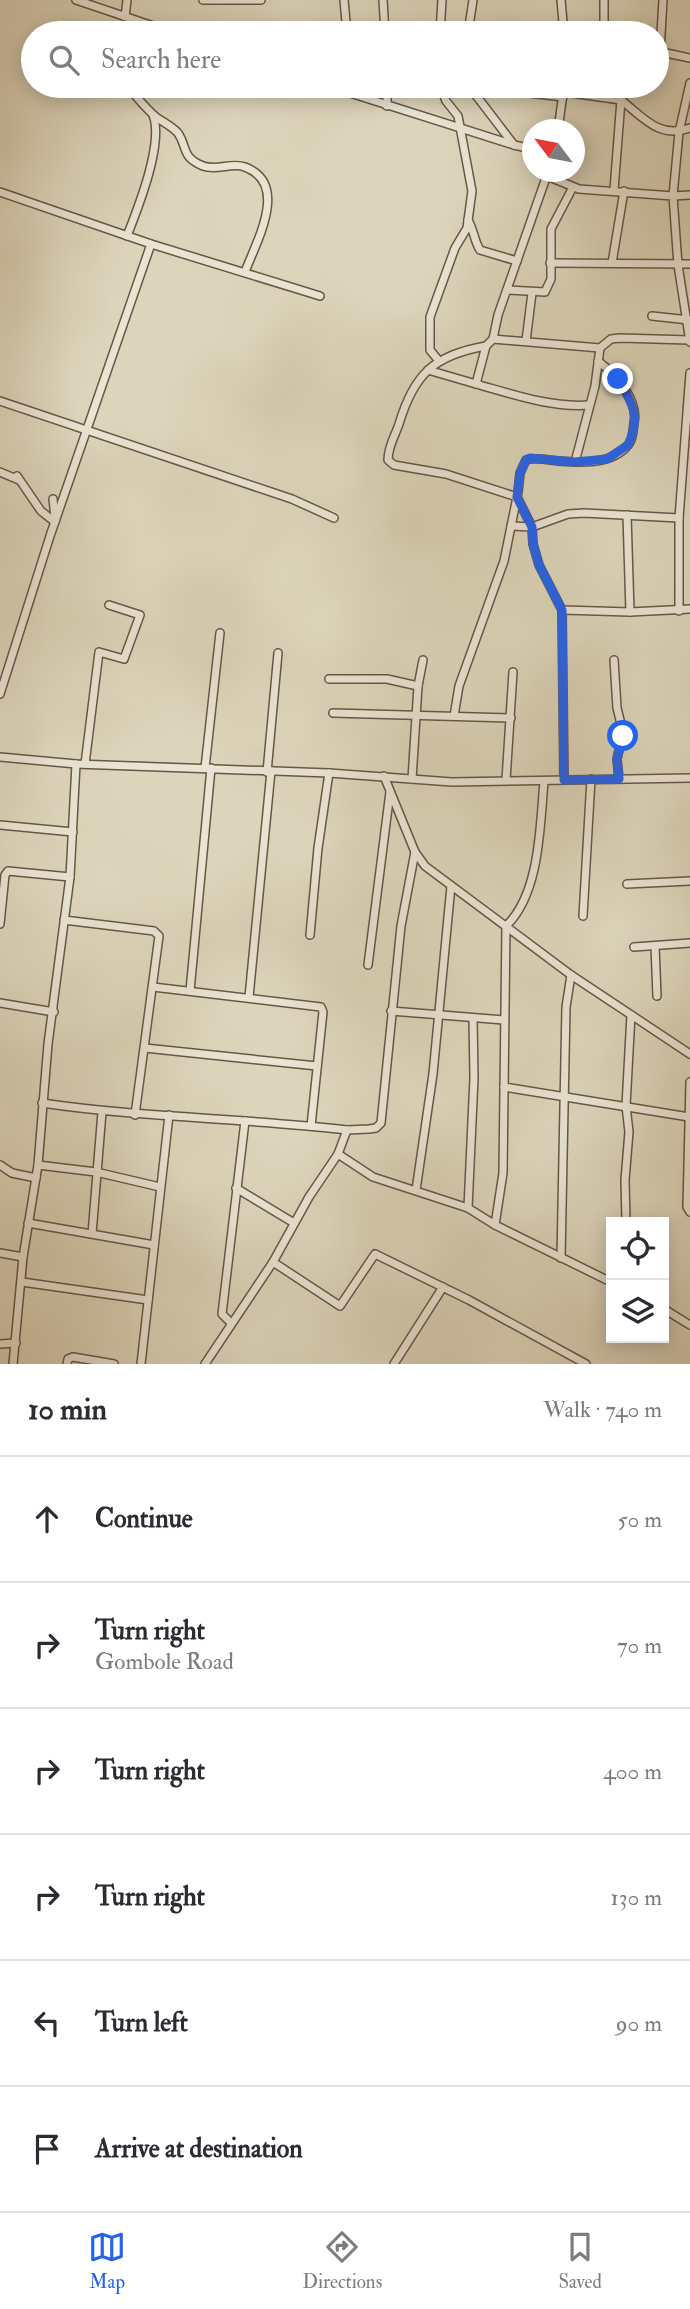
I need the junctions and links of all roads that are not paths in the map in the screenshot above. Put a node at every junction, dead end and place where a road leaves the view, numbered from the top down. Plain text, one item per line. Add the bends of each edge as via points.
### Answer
1 (76, 0) edge
2 (127, 0) edge
3 (203, 0) edge
4 (261, 0) edge
5 (345, 0) edge
6 (383, 0) edge
7 (442, 0) edge
8 (473, 0) edge
9 (561, 0) edge
10 (604, 0) edge
11 (663, 0) edge
12 (125, 17) junction
13 (137, 21) edge
14 (346, 21) edge
15 (384, 21) edge
16 (441, 21) edge
17 (470, 21) edge
18 (563, 21) edge
19 (604, 21) edge
20 (661, 21) edge
21 (669, 53) edge
22 (690, 58) edge
23 (690, 83) edge
24 (137, 98) edge
25 (369, 98) edge
26 (387, 98) edge
27 (445, 98) edge
28 (478, 98) edge
29 (563, 98) edge
30 (607, 98) edge
31 (621, 100) junction
32 (387, 106) junction
33 (152, 115) junction
34 (560, 119) edge
35 (461, 127) junction
36 (690, 128) edge
37 (679, 132) junction
38 (514, 145) junction
39 (522, 147) edge
40 (544, 182) edge
41 (563, 182) edge
42 (573, 187) junction
43 (614, 191) junction
44 (624, 191) junction
45 (0, 192) edge
46 (690, 195) edge
47 (673, 196) junction
48 (468, 220) junction
49 (127, 236) junction
50 (151, 244) junction
51 (517, 261) junction
52 (550, 263) junction
53 (612, 264) junction
54 (690, 264) edge
55 (678, 265) junction
56 (245, 272) junction
57 (507, 290) junction
58 (532, 293) junction
59 (320, 296) dead end
60 (652, 316) dead end
61 (689, 320) edge
62 (494, 339) junction
63 (526, 341) junction
64 (690, 341) edge
65 (486, 346) junction
66 (600, 348) junction
67 (439, 361) junction
68 (598, 361) junction
69 (428, 370) junction
70 (690, 373) edge
71 (476, 384) junction
72 (0, 398) edge
73 (589, 405) junction
74 (89, 429) junction
75 (575, 462) junction
76 (1, 473) edge
77 (517, 497) junction
78 (53, 499) dead end
79 (627, 515) junction
80 (334, 518) dead end
81 (679, 518) junction
82 (55, 522) junction
83 (510, 526) junction
84 (532, 527) junction
85 (109, 605) dead end
86 (690, 609) edge
87 (562, 610) junction
88 (679, 611) junction
89 (630, 612) junction
90 (220, 633) dead end
91 (278, 653) dead end
92 (423, 660) dead end
93 (614, 660) dead end
94 (513, 672) dead end
95 (329, 679) dead end
96 (418, 687) junction
97 (0, 694) edge
98 (333, 713) dead end
99 (417, 715) junction
100 (454, 716) junction
101 (511, 718) junction
102 (0, 757) edge
103 (80, 764) junction
104 (208, 768) junction
105 (269, 771) junction
106 (329, 774) junction
107 (384, 776) junction
108 (690, 778) edge
109 (412, 779) junction
110 (591, 779) junction
111 (619, 779) junction
112 (506, 780) junction
113 (564, 780) junction
114 (544, 781) junction
115 (391, 788) junction
116 (0, 825) edge
117 (73, 832) junction
118 (415, 852) junction
119 (70, 877) junction
120 (690, 881) edge
121 (627, 884) dead end
122 (451, 886) junction
123 (583, 916) dead end
124 (64, 920) junction
125 (0, 924) edge
126 (506, 926) junction
127 (310, 935) dead end
128 (690, 943) edge
129 (654, 946) junction
130 (635, 947) dead end
131 (368, 965) dead end
132 (571, 975) junction
133 (153, 987) junction
134 (190, 991) junction
135 (657, 996) dead end
136 (249, 997) junction
137 (0, 1003) edge
138 (391, 1011) junction
139 (54, 1012) junction
140 (631, 1015) junction
141 (439, 1016) junction
142 (473, 1018) junction
143 (504, 1020) junction
144 (145, 1048) junction
145 (690, 1054) edge
146 (317, 1066) junction
147 (690, 1082) edge
148 (504, 1087) junction
149 (564, 1096) junction
150 (42, 1104) junction
151 (626, 1106) junction
152 (102, 1112) junction
153 (135, 1115) junction
154 (169, 1115) junction
155 (689, 1117) edge
156 (245, 1121) junction
157 (311, 1126) junction
158 (347, 1130) junction
159 (338, 1154) junction
160 (0, 1165) edge
161 (37, 1165) junction
162 (96, 1172) junction
163 (36, 1178) junction
164 (160, 1187) junction
165 (236, 1188) junction
166 (416, 1190) junction
167 (468, 1208) junction
168 (690, 1212) edge
169 (626, 1217) edge
170 (28, 1223) junction
171 (294, 1223) junction
172 (495, 1225) junction
173 (92, 1234) junction
174 (154, 1245) junction
175 (0, 1253) edge
176 (23, 1257) junction
177 (561, 1258) junction
178 (272, 1262) junction
179 (607, 1280) edge
180 (22, 1282) junction
181 (443, 1287) junction
182 (148, 1300) junction
183 (669, 1312) edge
184 (231, 1323) junction
185 (690, 1325) edge
186 (16, 1343) junction
187 (0, 1344) edge
188 (13, 1364) edge
189 (67, 1364) edge
190 (114, 1364) edge
191 (141, 1364) edge
192 (205, 1364) edge
193 (394, 1364) edge
194 (586, 1364) edge

1 - 12 street
2 - 12 street
3 - 4 street
5 - 14 street
6 - 15 street
7 - 16 street
8 - 17 street
9 - 18 street
10 - 19 street
11 - 20 street
12 - 13 street
21 - 22 street
23 - 37 street
24 - 33 street
25 - 32 street
26 - 32 street
27 - 35 street
28 - 38 street
29 - 34 street
30 - 31 street
31 - 37 street via 663,131
31 - 43 street
32 - 35 street
33 - 49 street via 156,130 152,157
33 - 56 street via 176,131 191,159 214,169 243,166 253,171 268,191 269,204
35 - 38 street
35 - 48 street via 472,191
36 - 37 street
37 - 47 street
38 - 39 street
40 - 51 street
41 - 42 street
42 - 43 street
42 - 52 street via 551,229
43 - 44 street
44 - 47 street
44 - 53 street
45 - 49 street
46 - 47 street
47 - 55 street
48 - 51 street via 480,250
48 - 67 street via 430,317 430,350
49 - 50 street
50 - 56 street
50 - 74 street
51 - 57 street
52 - 53 street
52 - 58 street via 551,279 545,292
53 - 55 street
54 - 55 street
55 - 61 street
56 - 59 street
57 - 58 street
57 - 62 street
58 - 63 street
60 - 61 street
61 - 64 street
62 - 63 street
62 - 65 street
63 - 66 street
64 - 66 street via 620,338
65 - 67 street
65 - 71 street
66 - 68 street
67 - 69 street
68 - 73 street
68 - 75 street via 618,379 631,401 636,415 632,436 628,445 607,459
69 - 71 street
69 - 77 street via 410,391 389,449 390,463 446,474
70 - 81 street
71 - 73 street via 573,406
72 - 74 street
73 - 75 street
74 - 80 street via 292,499
74 - 82 street
75 - 77 street via 526,460
76 - 82 street via 18,478 41,511
77 - 83 street
77 - 84 street
78 - 82 street
79 - 81 street
79 - 84 street via 568,514
79 - 89 street
81 - 88 street
82 - 97 street
83 - 84 street
83 - 100 street via 504,561 459,686
84 - 87 street via 537,561
85 - 103 street via 140,615 124,659 99,652
86 - 88 street
87 - 89 street
87 - 113 street
88 - 89 street
90 - 104 street
91 - 105 street
92 - 96 street
93 - 111 street via 623,736 617,759
94 - 101 street
95 - 96 street via 387,679
96 - 99 street
98 - 99 street
99 - 100 street
99 - 109 street
100 - 101 street
101 - 112 street
102 - 103 street
103 - 104 street
103 - 117 street
104 - 105 street
104 - 134 street
105 - 106 street
105 - 136 street
106 - 107 street
106 - 127 street
107 - 109 street
107 - 115 street
108 - 111 street
109 - 112 street
110 - 111 street
110 - 113 street
110 - 123 street
112 - 114 street
113 - 114 street
114 - 126 street via 530,889
115 - 118 street
115 - 131 street
116 - 117 street
117 - 119 street
118 - 122 street
118 - 138 street
119 - 124 street
119 - 125 street via 8,870
120 - 121 street
122 - 126 street
122 - 141 street
124 - 133 street via 154,931 159,936
124 - 139 street
126 - 132 street
126 - 143 street
128 - 129 street
129 - 130 street
129 - 135 street
132 - 140 street
132 - 149 street
133 - 134 street
133 - 144 street
134 - 136 street
136 - 146 street via 321,1007
137 - 139 street
138 - 141 street
138 - 158 street via 381,1123 376,1128
139 - 150 street
140 - 145 street
140 - 151 street
141 - 142 street
141 - 166 street
142 - 143 street
142 - 167 street
143 - 148 street
144 - 146 street
144 - 153 street
146 - 157 street
147 - 155 street
148 - 149 street
148 - 172 street via 503,1173
149 - 151 street
149 - 177 street
150 - 152 street
150 - 161 street
151 - 155 street
151 - 169 street
152 - 153 street
152 - 162 street
153 - 154 street
154 - 156 street
154 - 164 street
155 - 168 street
156 - 157 street
156 - 165 street
157 - 158 street
158 - 159 street
159 - 166 street via 373,1177
159 - 171 street
160 - 163 street
161 - 162 street
161 - 163 street
162 - 164 street
162 - 173 street
163 - 170 street
164 - 174 street
165 - 171 street
165 - 184 street via 222,1314
166 - 167 street
167 - 172 street
170 - 173 street
170 - 176 street
171 - 178 street
172 - 177 street
173 - 174 street
174 - 182 street
175 - 176 street
176 - 180 street
177 - 179 street
178 - 181 street via 340,1306 375,1254
178 - 184 street
180 - 182 street
180 - 186 street
181 - 193 street
181 - 194 street
182 - 191 street
183 - 185 street
184 - 192 street
186 - 187 street
186 - 188 street
189 - 190 street via 72,1357

